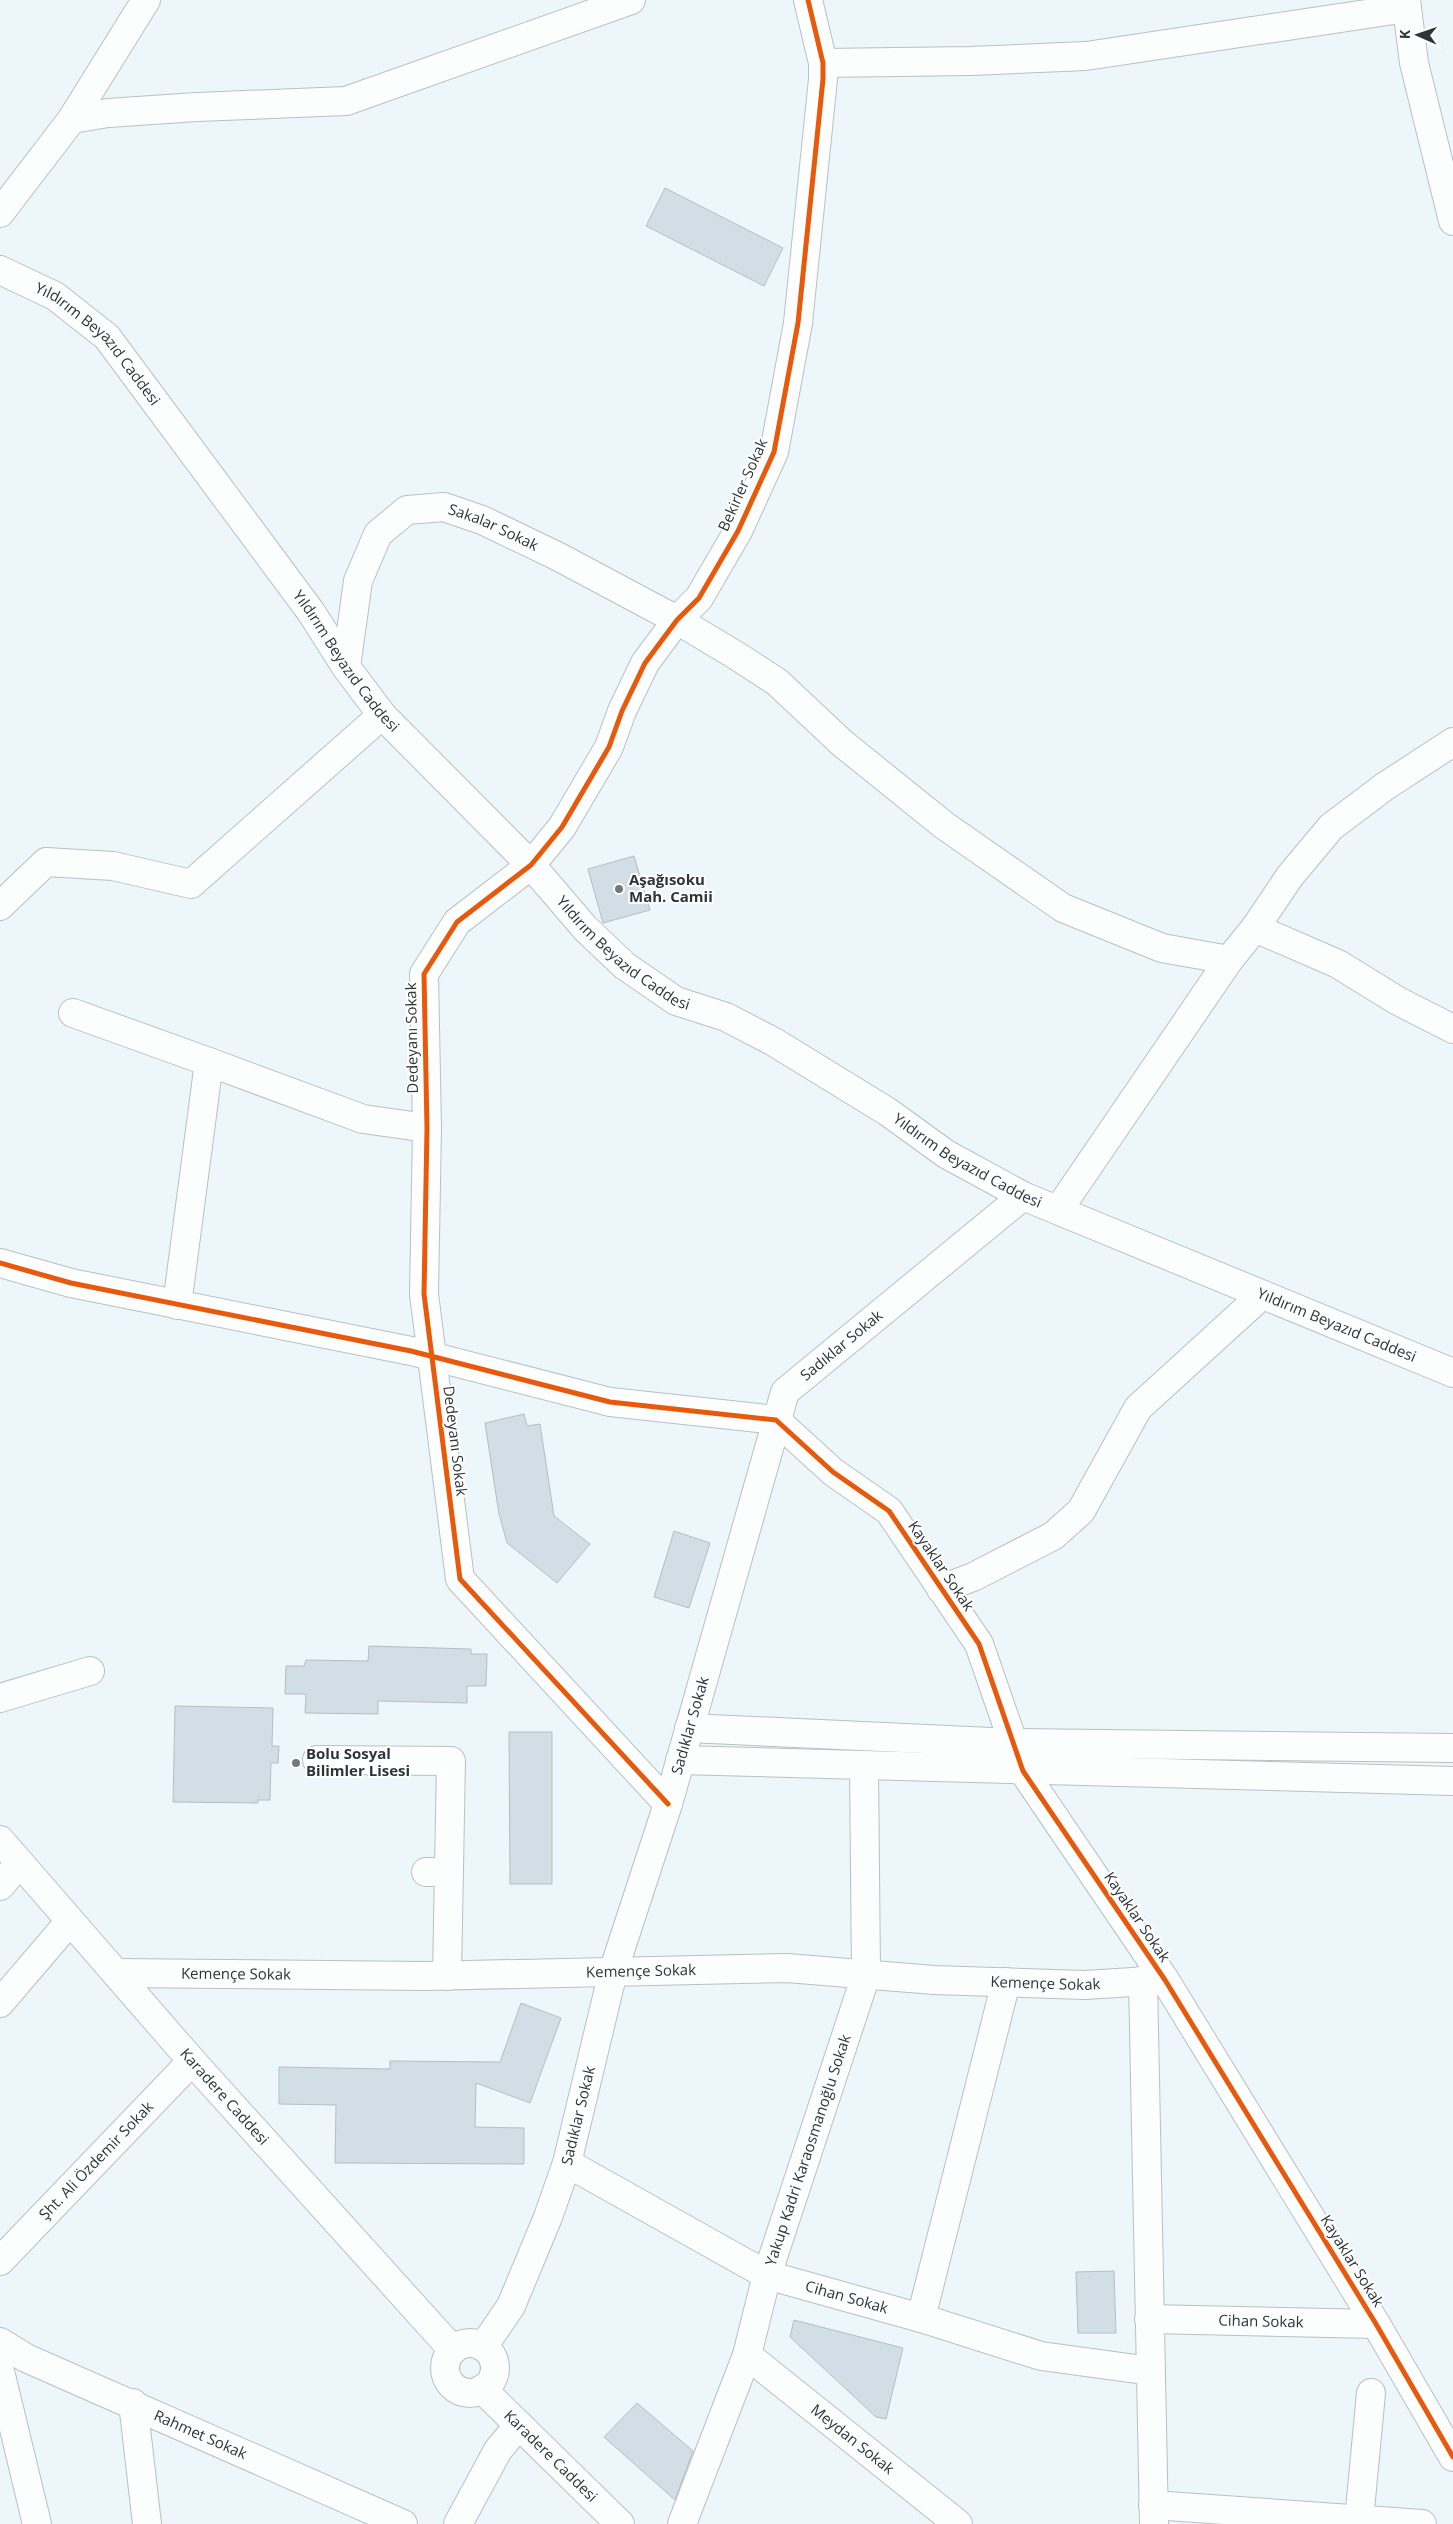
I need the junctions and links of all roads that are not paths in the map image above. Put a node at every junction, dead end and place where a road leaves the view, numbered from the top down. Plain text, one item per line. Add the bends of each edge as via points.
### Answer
1 (146, 0) edge
2 (631, 0) edge
3 (808, 0) edge
4 (1406, 4) edge
5 (823, 63) junction
6 (72, 119) junction
7 (0, 213) edge
8 (1453, 221) edge
9 (0, 270) edge
10 (677, 620) junction
11 (346, 667) junction
12 (382, 714) junction
13 (1453, 742) edge
14 (531, 865) junction
15 (0, 906) edge
16 (1255, 928) junction
17 (1228, 960) junction
18 (73, 1013) dead end
19 (1453, 1030) edge
20 (209, 1062) junction
21 (427, 1128) junction
22 (1023, 1196) junction
23 (1059, 1209) junction
24 (0, 1263) edge
25 (1262, 1295) junction
26 (177, 1305) junction
27 (432, 1356) junction
28 (1453, 1373) edge
29 (776, 1420) junction
30 (941, 1589) junction
31 (90, 1671) dead end
32 (0, 1698) edge
33 (689, 1728) junction
34 (1012, 1743) junction
35 (1453, 1748) edge
36 (317, 1760) dead end
37 (680, 1760) junction
38 (864, 1765) junction
39 (1023, 1771) junction
40 (1453, 1780) edge
41 (668, 1804) junction
42 (0, 1840) edge
43 (19, 1864) junction
44 (0, 1886) edge
45 (70, 1921) junction
46 (613, 1972) junction
47 (116, 1973) junction
48 (866, 1975) junction
49 (447, 1976) junction
50 (1154, 1980) junction
51 (1006, 1982) junction
52 (0, 2003) edge
53 (192, 2061) junction
54 (567, 2163) junction
55 (0, 2261) edge
56 (767, 2275) junction
57 (921, 2318) junction
58 (1148, 2319) junction
59 (1376, 2324) junction
60 (0, 2342) edge
61 (484, 2347) junction
62 (453, 2350) junction
63 (747, 2355) junction
64 (26, 2358) junction
65 (0, 2371) edge
66 (1151, 2371) junction
67 (482, 2390) junction
68 (1371, 2393) dead end
69 (133, 2404) junction
70 (519, 2425) junction
71 (1453, 2457) edge
72 (1154, 2514) edge
73 (1359, 2520) junction
74 (389, 2521) edge
75 (38, 2524) edge
76 (146, 2524) edge
77 (458, 2524) edge
78 (620, 2524) edge
79 (682, 2524) edge
80 (958, 2524) edge
81 (1422, 2524) edge

1 - 6 street
2 - 6 street via 346,101 197,107 108,113
3 - 5 street, Bekirler Sokak
4 - 5 street via 1086,56
4 - 8 street via 1414,63
5 - 10 street, Bekirler Sokak via 798,323 774,452 738,531 699,598
6 - 7 street
9 - 11 street, Yıldırım Beyazıd Caddesi via 55,296 107,338 311,612
10 - 11 street, Sakalar Sokak via 482,520 444,507 407,510 378,534 358,581
10 - 14 street, Bekirler Sokak via 645,664 609,747 580,797 562,827
10 - 17 street, Sakalar Sokak via 776,682 842,743 945,826 1063,908 1162,948
11 - 12 street, Yıldırım Beyazıd Caddesi
12 - 14 street, Yıldırım Beyazıd Caddesi
12 - 15 street via 191,884 113,866 46,862
13 - 16 street via 1384,787 1331,827 1290,876
14 - 21 street, Dedeyanı Sokak via 457,922 424,974
14 - 22 street, Yıldırım Beyazıd Caddesi via 585,928 625,966 669,996 726,1017 774,1042 888,1112 946,1154
16 - 17 street
16 - 19 street via 1338,964
17 - 23 street
18 - 20 street
20 - 21 street via 363,1120
20 - 26 street
21 - 27 street, Dedeyanı Sokak via 424,1294
22 - 23 street, Yıldırım Beyazıd Caddesi
22 - 29 street, Sadıklar Sokak via 785,1392
23 - 25 street, Yıldırım Beyazıd Caddesi
24 - 26 street via 71,1283
25 - 28 street, Yıldırım Beyazıd Caddesi
25 - 30 street via 1138,1408 1081,1511 1053,1536 973,1577
26 - 27 street
27 - 29 street via 610,1402
27 - 41 street, Dedeyanı Sokak via 460,1579
29 - 30 street, Kayaklar Sokak via 833,1472 889,1511
29 - 33 street, Sadıklar Sokak
30 - 34 street, Kayaklar Sokak via 979,1644
31 - 32 street
33 - 34 street
33 - 37 street, Sadıklar Sokak
34 - 35 street
34 - 39 street, Kayaklar Sokak
36 - 49 street via 451,1761 437,1872
37 - 38 street
37 - 41 street, Sadıklar Sokak
38 - 39 street
38 - 48 street, Yakup Kadri Karaosmanoğlu Sokak
39 - 40 street
39 - 50 street, Kayaklar Sokak
41 - 46 street, Sadıklar Sokak
42 - 43 street, Karadere Caddesi
43 - 44 street
43 - 45 street, Karadere Caddesi
45 - 47 street, Karadere Caddesi
45 - 52 street
46 - 48 street, Kemençe Sokak via 787,1968
46 - 49 street, Kemençe Sokak
46 - 54 street, Sadıklar Sokak
47 - 49 street, Kemençe Sokak
47 - 53 street, Karadere Caddesi
48 - 51 street, Kemençe Sokak
48 - 56 street, Yakup Kadri Karaosmanoğlu Sokak
50 - 51 street, Kemençe Sokak via 1085,1985
50 - 58 street
50 - 59 street, Kayaklar Sokak
51 - 57 street
53 - 55 street, Şht. Ali Özdemir Sokak
53 - 62 street, Karadere Caddesi
54 - 56 street, Cihan Sokak
54 - 61 street, Sadıklar Sokak via 510,2306
56 - 57 street, Cihan Sokak
56 - 63 street, Yakup Kadri Karaosmanoğlu Sokak
57 - 66 street, Cihan Sokak via 1041,2356
58 - 59 street, Cihan Sokak
58 - 66 street
59 - 71 street, Kayaklar Sokak
60 - 64 street, Rahmet Sokak
61 - 62 street via 468,2343
61 - 67 street via 490,2352 495,2368 489,2384
62 - 67 street via 446,2366 450,2382 465,2392
63 - 79 street, Yakup Kadri Karaosmanoğlu Sokak
63 - 80 street, Meydan Sokak
64 - 65 street
64 - 69 street, Rahmet Sokak
65 - 75 street
66 - 72 street
67 - 70 street, Karadere Caddesi
68 - 73 street
69 - 74 street, Rahmet Sokak
69 - 76 street
70 - 77 street via 498,2450
70 - 78 street, Karadere Caddesi
72 - 73 street
73 - 81 street

